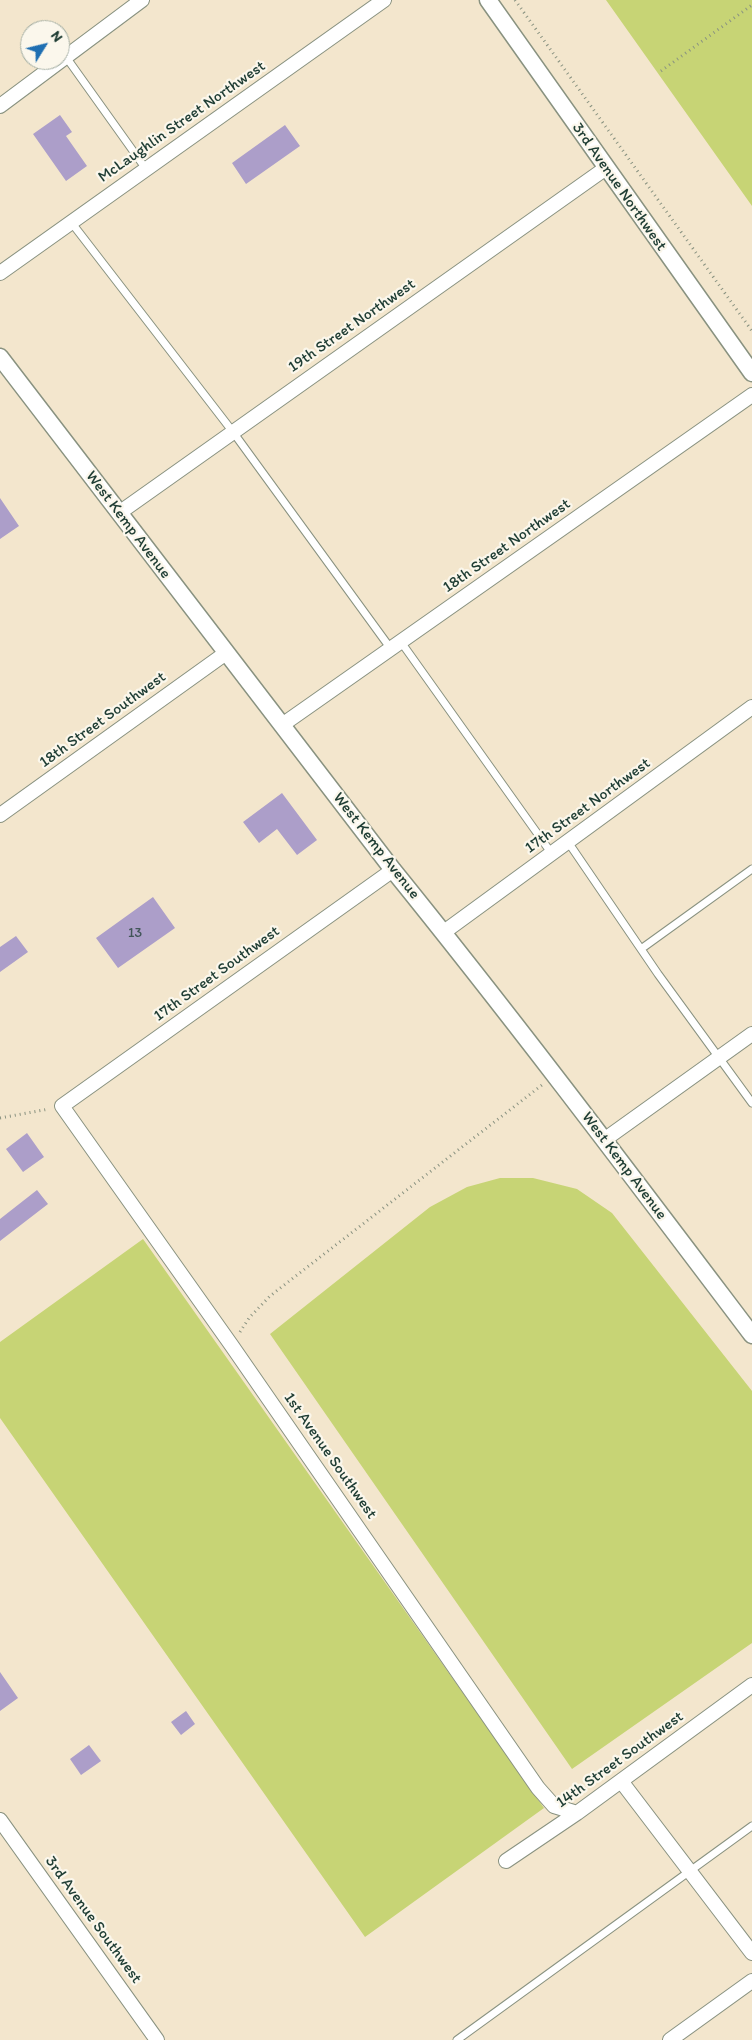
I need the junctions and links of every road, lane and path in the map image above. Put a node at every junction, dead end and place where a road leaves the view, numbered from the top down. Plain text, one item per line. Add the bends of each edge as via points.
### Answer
1 (142, 0) edge
2 (384, 0) edge
3 (488, 0) edge
4 (515, 0) edge
5 (752, 5) edge
6 (70, 54) edge
7 (70, 63) edge
8 (48, 70) edge
9 (661, 71) dead end
10 (0, 106) edge
11 (606, 168) junction
12 (146, 169) junction
13 (71, 222) junction
14 (0, 273) edge
15 (752, 331) edge
16 (0, 357) edge
17 (752, 373) edge
18 (752, 395) edge
19 (233, 432) junction
20 (119, 513) junction
21 (396, 645) junction
22 (226, 653) junction
23 (752, 707) edge
24 (282, 725) junction
25 (0, 815) edge
26 (568, 842) junction
27 (552, 854) junction
28 (752, 869) edge
29 (393, 870) junction
30 (444, 932) junction
31 (641, 949) junction
32 (752, 1034) edge
33 (719, 1058) junction
34 (554, 1076) junction
35 (752, 1103) edge
36 (62, 1106) junction
37 (0, 1118) edge
38 (604, 1140) junction
39 (752, 1335) edge
40 (232, 1346) junction
41 (752, 1685) edge
42 (621, 1781) junction
43 (577, 1813) junction
44 (0, 1820) edge
45 (752, 1826) edge
46 (506, 1861) dead end
47 (690, 1872) junction
48 (752, 1953) edge
49 (752, 1981) edge
50 (157, 2040) edge
51 (457, 2040) edge
52 (670, 2040) edge

1 - 6 street
2 - 12 street, McLaughlin Street Northwest
3 - 11 street, 3rd Avenue Northwest
4 - 15 path
5 - 9 path
7 - 12 lane
8 - 10 street
11 - 17 street, 3rd Avenue Northwest
11 - 19 street, 19th Street Northwest
12 - 13 street, McLaughlin Street Northwest
13 - 14 street, McLaughlin Street Northwest
13 - 19 lane
16 - 20 street, West Kemp Avenue
18 - 21 street, 18th Street Northwest
19 - 20 street, 19th Street Northwest
19 - 21 lane
20 - 22 street, West Kemp Avenue
21 - 24 street, 18th Street Northwest
21 - 27 lane
22 - 24 street, West Kemp Avenue
22 - 25 street, 18th Street Southwest
23 - 26 street, 17th Street Northwest
24 - 29 street, West Kemp Avenue
26 - 27 street, 17th Street Northwest
26 - 31 lane
27 - 30 street, 17th Street Northwest
28 - 31 lane
29 - 30 street, West Kemp Avenue
29 - 36 street, 17th Street Southwest
30 - 34 street, West Kemp Avenue
31 - 33 lane
32 - 33 street
33 - 35 lane
33 - 38 street
34 - 38 street, West Kemp Avenue
34 - 40 path via 270,1296 248,1318
36 - 37 path
36 - 40 street, 1st Avenue Southwest
38 - 39 street, West Kemp Avenue
40 - 43 street, 1st Avenue Southwest via 538,1788 554,1806
41 - 42 street, 14th Street Southwest
42 - 43 street, 14th Street Southwest
42 - 47 street
43 - 46 street, 14th Street Southwest
44 - 50 street, 3rd Avenue Southwest
45 - 47 lane
47 - 48 street
47 - 51 lane
49 - 52 street

